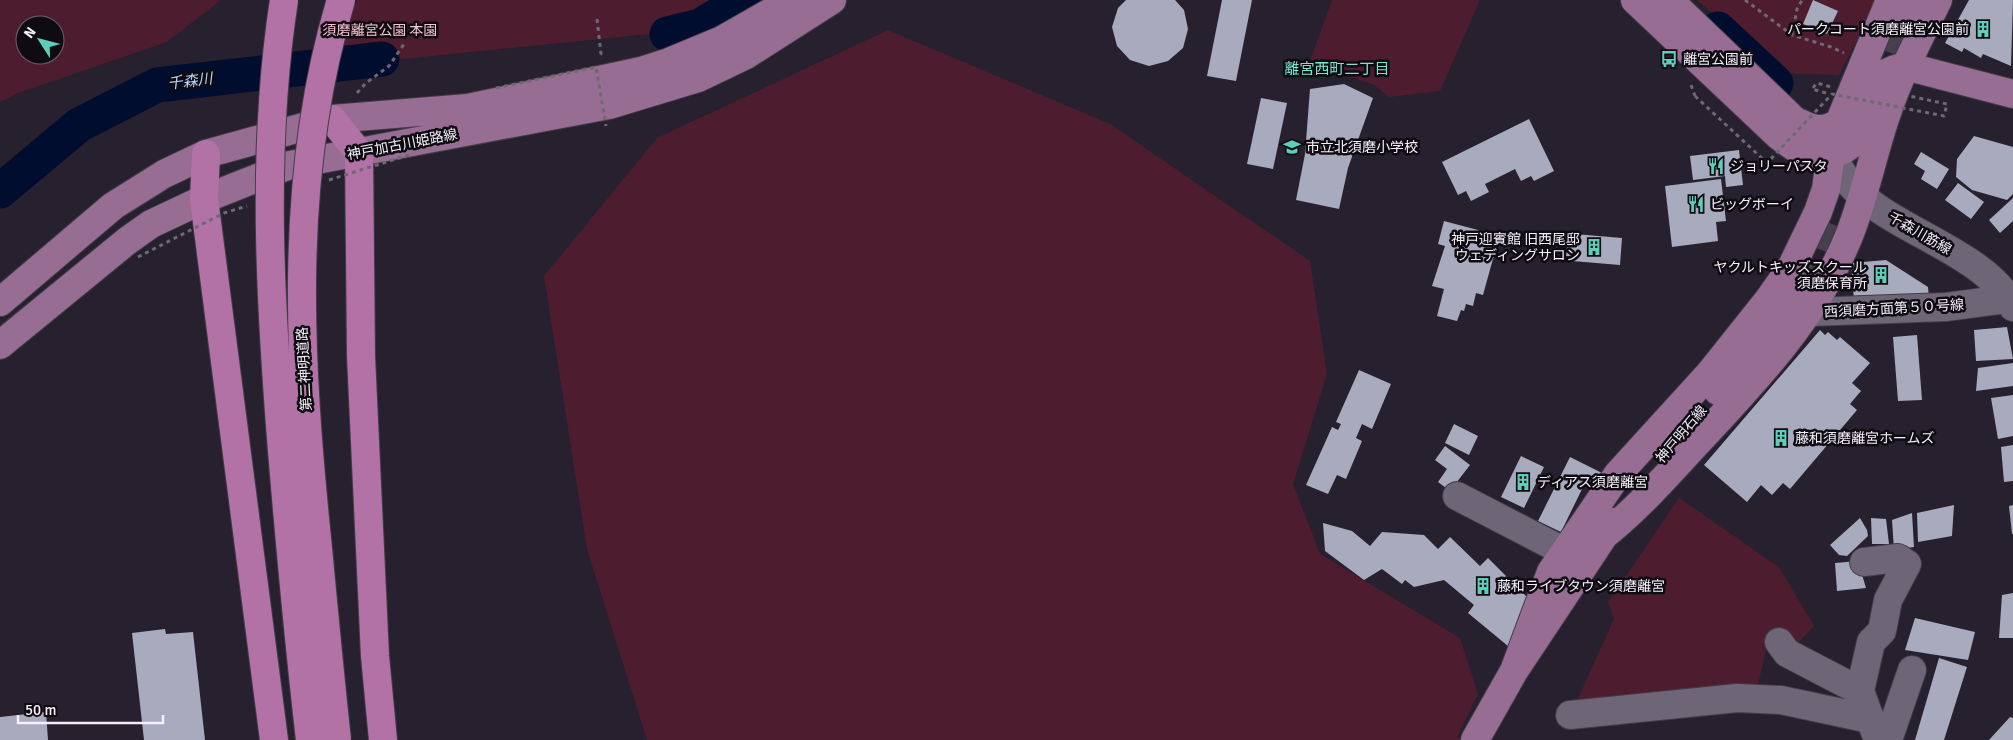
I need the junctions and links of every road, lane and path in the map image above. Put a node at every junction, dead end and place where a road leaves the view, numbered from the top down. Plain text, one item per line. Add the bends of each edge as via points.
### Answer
1 (284, 0) edge
2 (341, 0) edge
3 (792, 0) edge
4 (832, 0) edge
5 (1635, 0) edge
6 (1668, 0) edge
7 (1745, 0) edge
8 (1802, 0) edge
9 (1938, 0) edge
10 (1902, 4) edge
11 (597, 19) dead end
12 (1792, 35) junction
13 (404, 44) dead end
14 (601, 54) dead end
15 (1851, 57) dead end
16 (1905, 66) junction
17 (1690, 84) dead end
18 (496, 88) dead end
19 (1836, 88) dead end
20 (1832, 94) junction
21 (2013, 94) edge
22 (1909, 96) dead end
23 (351, 100) dead end
24 (332, 119) junction
25 (1839, 123) junction
26 (606, 126) dead end
27 (1787, 128) junction
28 (359, 153) junction
29 (1831, 153) junction
30 (206, 154) junction
31 (1826, 189) junction
32 (204, 199) junction
33 (1860, 202) junction
34 (1805, 300) junction
35 (2011, 301) edge
36 (0, 302) edge
37 (0, 346) edge
38 (1457, 496) dead end
39 (1565, 552) junction
40 (1864, 562) dead end
41 (1779, 642) dead end
42 (1912, 670) dead end
43 (1514, 671) junction
44 (1860, 691) junction
45 (1570, 715) dead end
46 (1874, 729) edge
47 (274, 740) edge
48 (310, 740) edge
49 (337, 740) edge
50 (383, 740) edge
51 (1475, 740) edge
52 (1888, 740) edge

1 - 48 highway, 第二神明道路, bridge via 272,109 272,306
2 - 49 highway, 第二神明道路, bridge via 317,105 308,168 301,303 302,375
3 - 24 main road, 神戸加古川姫路線 via 696,52 613,78 468,108
4 - 28 main road, 神戸加古川姫路線 via 746,55 698,78 609,105
5 - 27 main road
6 - 27 main road
7 - 12 path
8 - 12 path
9 - 16 main road
10 - 25 main road
11 - 14 path
12 - 15 path via 1831,46
13 - 23 path via 389,66 366,83
16 - 21 main road
16 - 25 main road via 1888,71 1874,81
16 - 29 main road via 1864,135 1849,148
16 - 33 main road via 1886,114
17 - 20 path, bridge via 1695,96 1767,163
18 - 26 path, bridge via 596,67
19 - 20 path via 1817,83 1812,89
20 - 22 path, bridge via 1944,116 1947,104
24 - 28 highway
24 - 30 main road, 神戸加古川姫路線
25 - 27 main road via 1819,130
25 - 29 main road
27 - 29 main road via 1802,152 1812,155
27 - 31 main road via 1805,171
28 - 32 main road, 神戸加古川姫路線 via 290,165
28 - 50 highway via 361,365 375,656
29 - 31 main road
29 - 33 street, 千森川筋線
30 - 32 highway
30 - 36 main road, 神戸加古川姫路線 via 164,174 113,206
31 - 33 street
31 - 39 main road via 1792,266 1769,300 1710,373 1618,474
32 - 37 main road, 神戸加古川姫路線 via 151,224 127,241
32 - 47 highway
33 - 34 main road via 1850,235 1830,276
33 - 35 street, 千森川筋線 via 1886,213 1956,254 1996,283
34 - 35 street, 西須磨方面第５０号線 via 1946,307
34 - 43 main road via 1767,368 1629,516 1602,537
38 - 39 street
39 - 43 main road via 1552,572
40 - 44 street via 1898,558 1907,564 1888,600 1882,631 1871,642
41 - 44 street via 1787,653
42 - 52 street
43 - 51 main road
44 - 46 street
45 - 46 street via 1737,698 1780,700

